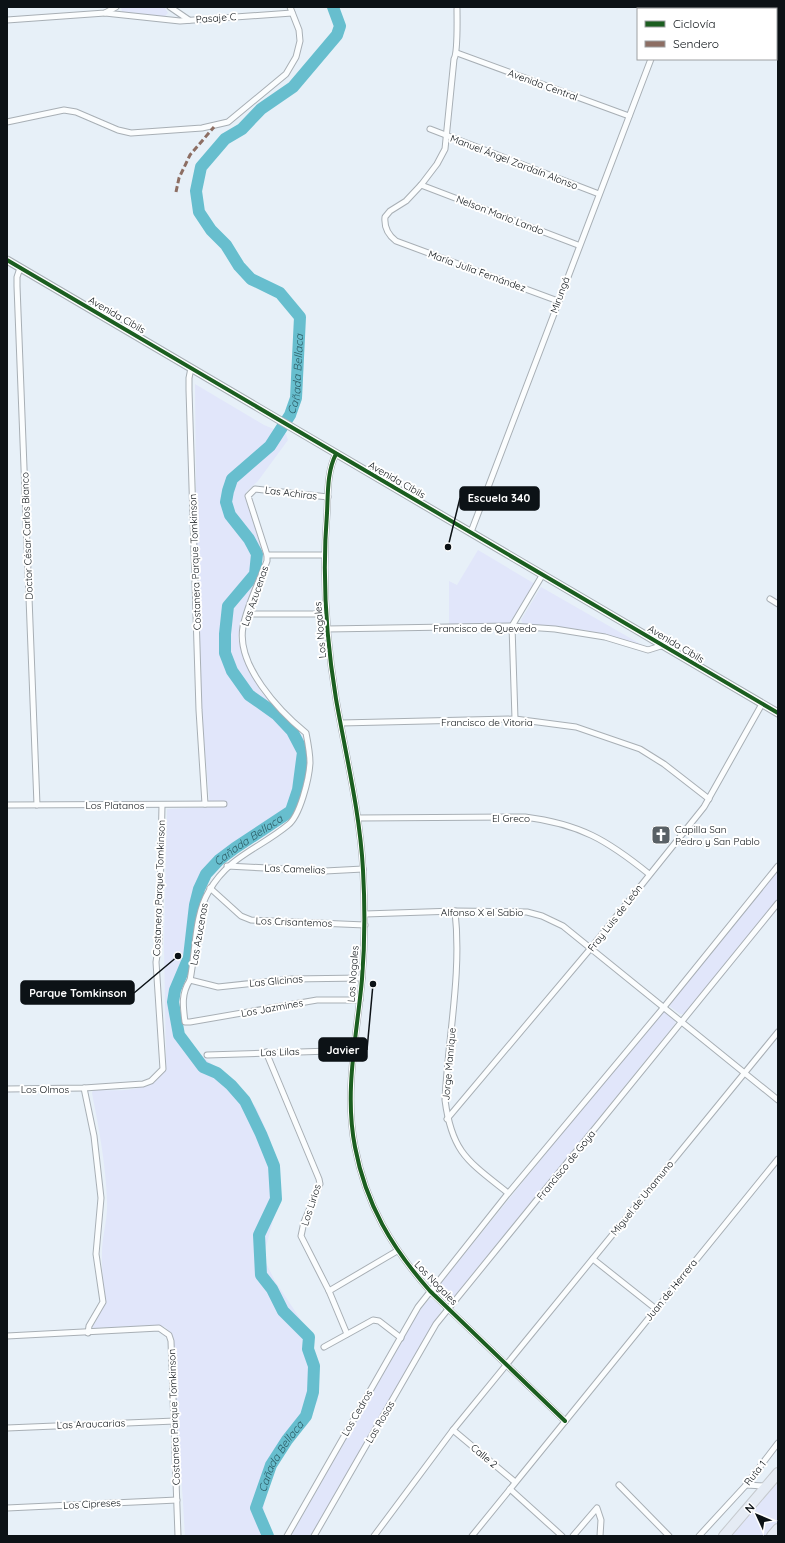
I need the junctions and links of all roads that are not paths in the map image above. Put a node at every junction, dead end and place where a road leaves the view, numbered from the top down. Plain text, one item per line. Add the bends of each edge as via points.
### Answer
1 (116, 7) edge
2 (170, 7) edge
3 (290, 7) edge
4 (457, 9) dead end
5 (105, 13) junction
6 (292, 13) junction
7 (7, 20) edge
8 (189, 20) junction
9 (457, 53) junction
10 (651, 60) edge
11 (629, 116) junction
12 (7, 122) edge
13 (430, 129) dead end
14 (446, 136) junction
15 (421, 185) junction
16 (599, 194) junction
17 (578, 246) junction
18 (7, 260) edge
19 (20, 268) junction
20 (558, 301) junction
21 (191, 368) junction
22 (336, 454) junction
23 (255, 489) joint
24 (328, 497) junction
25 (470, 532) junction
26 (267, 555) junction
27 (324, 555) junction
28 (544, 574) junction
29 (770, 599) dead end
30 (778, 604) edge
31 (247, 614) junction
32 (326, 614) junction
33 (512, 626) junction
34 (327, 629) junction
35 (664, 645) junction
36 (762, 704) junction
37 (778, 713) edge
38 (516, 720) junction
39 (341, 724) junction
40 (709, 799) junction
41 (7, 804) edge
42 (205, 804) junction
43 (224, 804) dead end
44 (37, 805) junction
45 (162, 805) junction
46 (358, 818) junction
47 (227, 866) junction
48 (778, 866) edge
49 (363, 869) junction
50 (650, 874) junction
51 (210, 888) junction
52 (778, 903) edge
53 (455, 911) junction
54 (364, 914) junction
55 (365, 925) junction
56 (591, 948) junction
57 (362, 978) junction
58 (190, 980) junction
59 (360, 1000) junction
60 (664, 1007) junction
61 (185, 1022) joint
62 (683, 1022) junction
63 (778, 1032) edge
64 (266, 1052) junction
65 (354, 1053) junction
66 (207, 1055) dead end
67 (745, 1073) junction
68 (84, 1088) junction
69 (7, 1089) edge
70 (778, 1100) edge
71 (447, 1119) junction
72 (778, 1159) edge
73 (508, 1193) junction
74 (397, 1251) junction
75 (593, 1259) junction
76 (329, 1291) junction
77 (430, 1291) junction
78 (449, 1308) junction
79 (656, 1309) junction
80 (88, 1333) junction
81 (347, 1334) junction
82 (7, 1336) edge
83 (401, 1338) junction
84 (324, 1347) dead end
85 (506, 1365) junction
86 (174, 1421) junction
87 (565, 1421) junction
88 (7, 1428) edge
89 (453, 1430) junction
90 (778, 1443) edge
91 (778, 1472) edge
92 (515, 1482) junction
93 (619, 1485) dead end
94 (746, 1485) junction
95 (766, 1486) junction
96 (510, 1489) junction
97 (177, 1500) junction
98 (7, 1508) edge
99 (778, 1529) edge
100 (178, 1536) edge
101 (287, 1536) edge
102 (314, 1536) edge
103 (374, 1536) edge
104 (472, 1536) edge
105 (562, 1536) edge
106 (573, 1536) edge
107 (600, 1536) edge
108 (669, 1536) edge
109 (699, 1536) edge
110 (724, 1536) edge
111 (772, 1536) edge

1 - 5 street
2 - 8 street, Pasaje C
3 - 6 street
4 - 9 street
5 - 7 street
5 - 8 street, Pasaje C
6 - 8 street, Pasaje C
6 - 12 street via 299,30 300,41 296,57 286,74 228,122 214,127 131,133 76,112 64,110
9 - 11 street, Avenida Central
9 - 14 street via 454,59
10 - 11 street, Mirungá
11 - 16 street, Mirungá
13 - 14 street, Manuel Ángel Zardaín Alonso
14 - 15 street via 445,149
14 - 16 street, Manuel Ángel Zardaín Alonso
15 - 17 street, Nelson Mario Lando
15 - 20 street, María Julia Fernández via 406,202 385,217 390,236 396,241
16 - 17 street, Mirungá
17 - 20 street, Mirungá
18 - 19 street, Avenida Cibils
19 - 21 street, Avenida Cibils
19 - 44 street, Doctor César Carlos Bianco via 16,286
20 - 25 street, Mirungá
21 - 22 street, Avenida Cibils
21 - 42 street, Costanera Parque Tomkinson via 189,390 199,710
22 - 24 street, Los Nogales via 330,467
22 - 25 street, Avenida Cibils
23 - 24 street, Las Achiras
23 - 26 street, Las Azucenas via 249,494 248,500
24 - 27 street, Los Nogales
25 - 28 street, Avenida Cibils
26 - 27 street
26 - 31 street, Las Azucenas
27 - 32 street, Los Nogales
28 - 33 street
28 - 35 street, Avenida Cibils
29 - 30 street
31 - 32 street
31 - 47 street, Las Azucenas via 243,637 249,663 273,702 306,733 310,766 296,816 289,825
32 - 34 street, Los Nogales
33 - 34 street, Francisco de Quevedo
33 - 35 street, Francisco de Quevedo via 555,629 605,637 648,650
33 - 38 street
34 - 39 street, Los Nogales
35 - 36 street, Avenida Cibils
36 - 37 street, Avenida Cibils
36 - 40 street, Fray Luis de León
38 - 39 street, Francisco de Vitoria
38 - 40 street, Francisco de Vitoria via 576,727 640,748
39 - 46 street, Los Nogales
40 - 50 street, Fray Luis de León
41 - 44 street, Los Platanos
42 - 43 street, Los Platanos
42 - 45 street, Los Platanos
44 - 45 street, Los Platanos
45 - 68 street, Costanera Parque Tomkinson via 159,942 156,962 163,1069 151,1081 143,1084
46 - 49 street, Los Nogales
46 - 50 street, El Greco via 525,817 548,820 603,840
47 - 49 street, Las Camelias via 325,871
47 - 51 street, Las Azucenas
48 - 60 street
49 - 54 street, Los Nogales
50 - 56 street, Fray Luis de León
51 - 55 street, Los Crisantemos via 241,916 251,920
51 - 58 street, Las Azucenas via 202,906
52 - 62 street, Francisco de Goya
53 - 54 street, Alfonso X el Sabio
53 - 56 street, Alfonso X el Sabio via 527,912 542,916 563,926
53 - 71 street, Jorge Manrique via 456,983 445,1100
54 - 55 street, Los Nogales
55 - 57 street, Los Nogales
56 - 60 street, Alfonso X el Sabio
56 - 71 street, Fray Luis de León
57 - 58 street, Las Glicinas via 292,979 218,987
57 - 59 street, Los Nogales
58 - 61 street, Las Azucenas via 183,997
59 - 61 street, Los Jazmines via 317,1000 199,1022
59 - 65 street, Los Nogales
60 - 62 street
60 - 73 street
62 - 67 street
62 - 78 street, Francisco de Goya
63 - 67 street, Miguel de Unamuno
64 - 65 street, Las Lilas
64 - 66 street, Las Lilas
64 - 76 street, Los Lirios via 319,1179 320,1184 301,1236
65 - 74 street, Los Nogales via 350,1095 351,1126 355,1146 368,1193
67 - 70 street
67 - 75 street, Miguel de Unamuno
68 - 69 street, Los Olmos
68 - 80 street via 94,1136 102,1198 96,1254 103,1302 89,1326
71 - 73 street, Jorge Manrique via 456,1144 463,1154
72 - 79 street, Juan de Herrera
73 - 77 street
74 - 76 street
74 - 77 street, Los Nogales
75 - 79 street
75 - 85 street, Miguel de Unamuno
76 - 81 street, Los Lirios
77 - 78 street, Los Nogales
77 - 83 street, Los Cedros
78 - 85 street, Los Nogales
78 - 102 street, Las Rosas via 436,1324
79 - 87 street, Juan de Herrera
80 - 82 street
80 - 86 street, Costanera Parque Tomkinson via 159,1328 169,1335
81 - 83 street via 375,1320
81 - 84 street
83 - 101 street, Los Cedros
85 - 87 street, Los Nogales
85 - 89 street, Miguel de Unamuno
86 - 88 street, Las Araucarias
86 - 97 street, Costanera Parque Tomkinson
87 - 92 street, Juan de Herrera
89 - 92 street, Calle 2
89 - 103 street, Miguel de Unamuno
90 - 94 street, Ruta 1
91 - 95 highway
92 - 96 street, Juan de Herrera
93 - 108 street
94 - 95 street
94 - 109 street, Ruta 1
95 - 110 highway
96 - 104 street, Juan de Herrera
96 - 105 street
97 - 98 street, Los Cipreses
97 - 100 street, Costanera Parque Tomkinson
99 - 111 highway
106 - 107 street via 597,1508 601,1520

